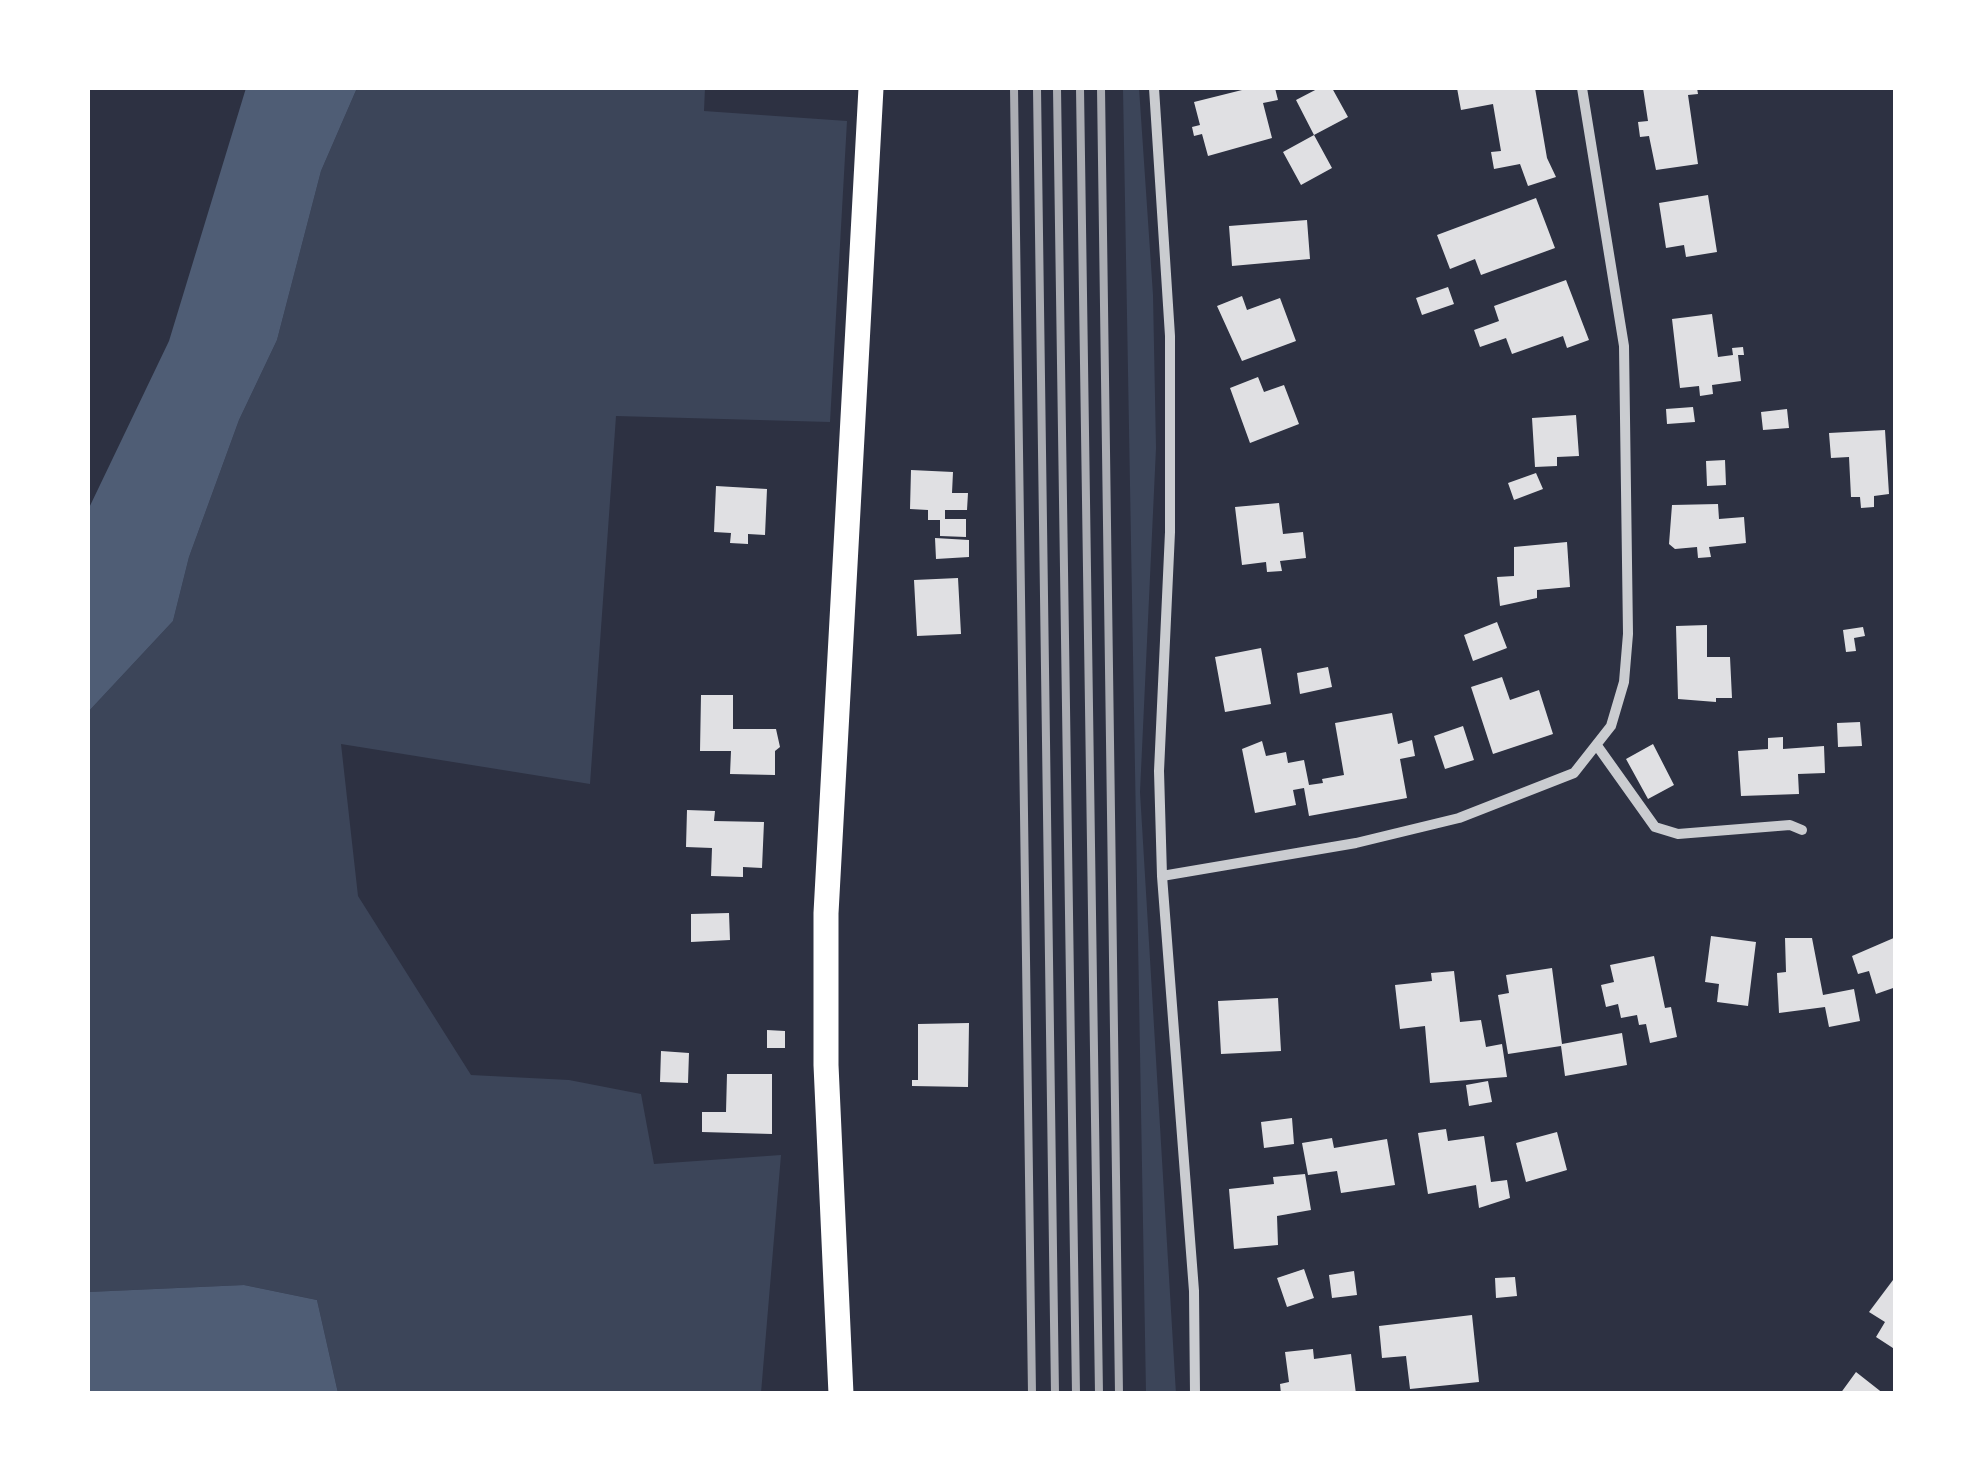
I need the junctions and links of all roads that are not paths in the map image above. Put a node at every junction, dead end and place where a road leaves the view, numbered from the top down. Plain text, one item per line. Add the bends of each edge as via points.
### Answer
1 (870, 88) edge
2 (1154, 88) edge
3 (1582, 88) edge
4 (1598, 747) junction
5 (1802, 830) dead end
6 (1162, 876) junction
7 (841, 1394) edge
8 (1195, 1394) edge

1 - 7 main road via 826,913
2 - 6 street via 1170,336
3 - 4 street via 1624,346 1628,634 1624,682 1612,726
4 - 5 street via 1655,827 1678,834 1790,825
4 - 6 street via 1574,773 1551,785 1459,818
6 - 8 street via 1194,1291

